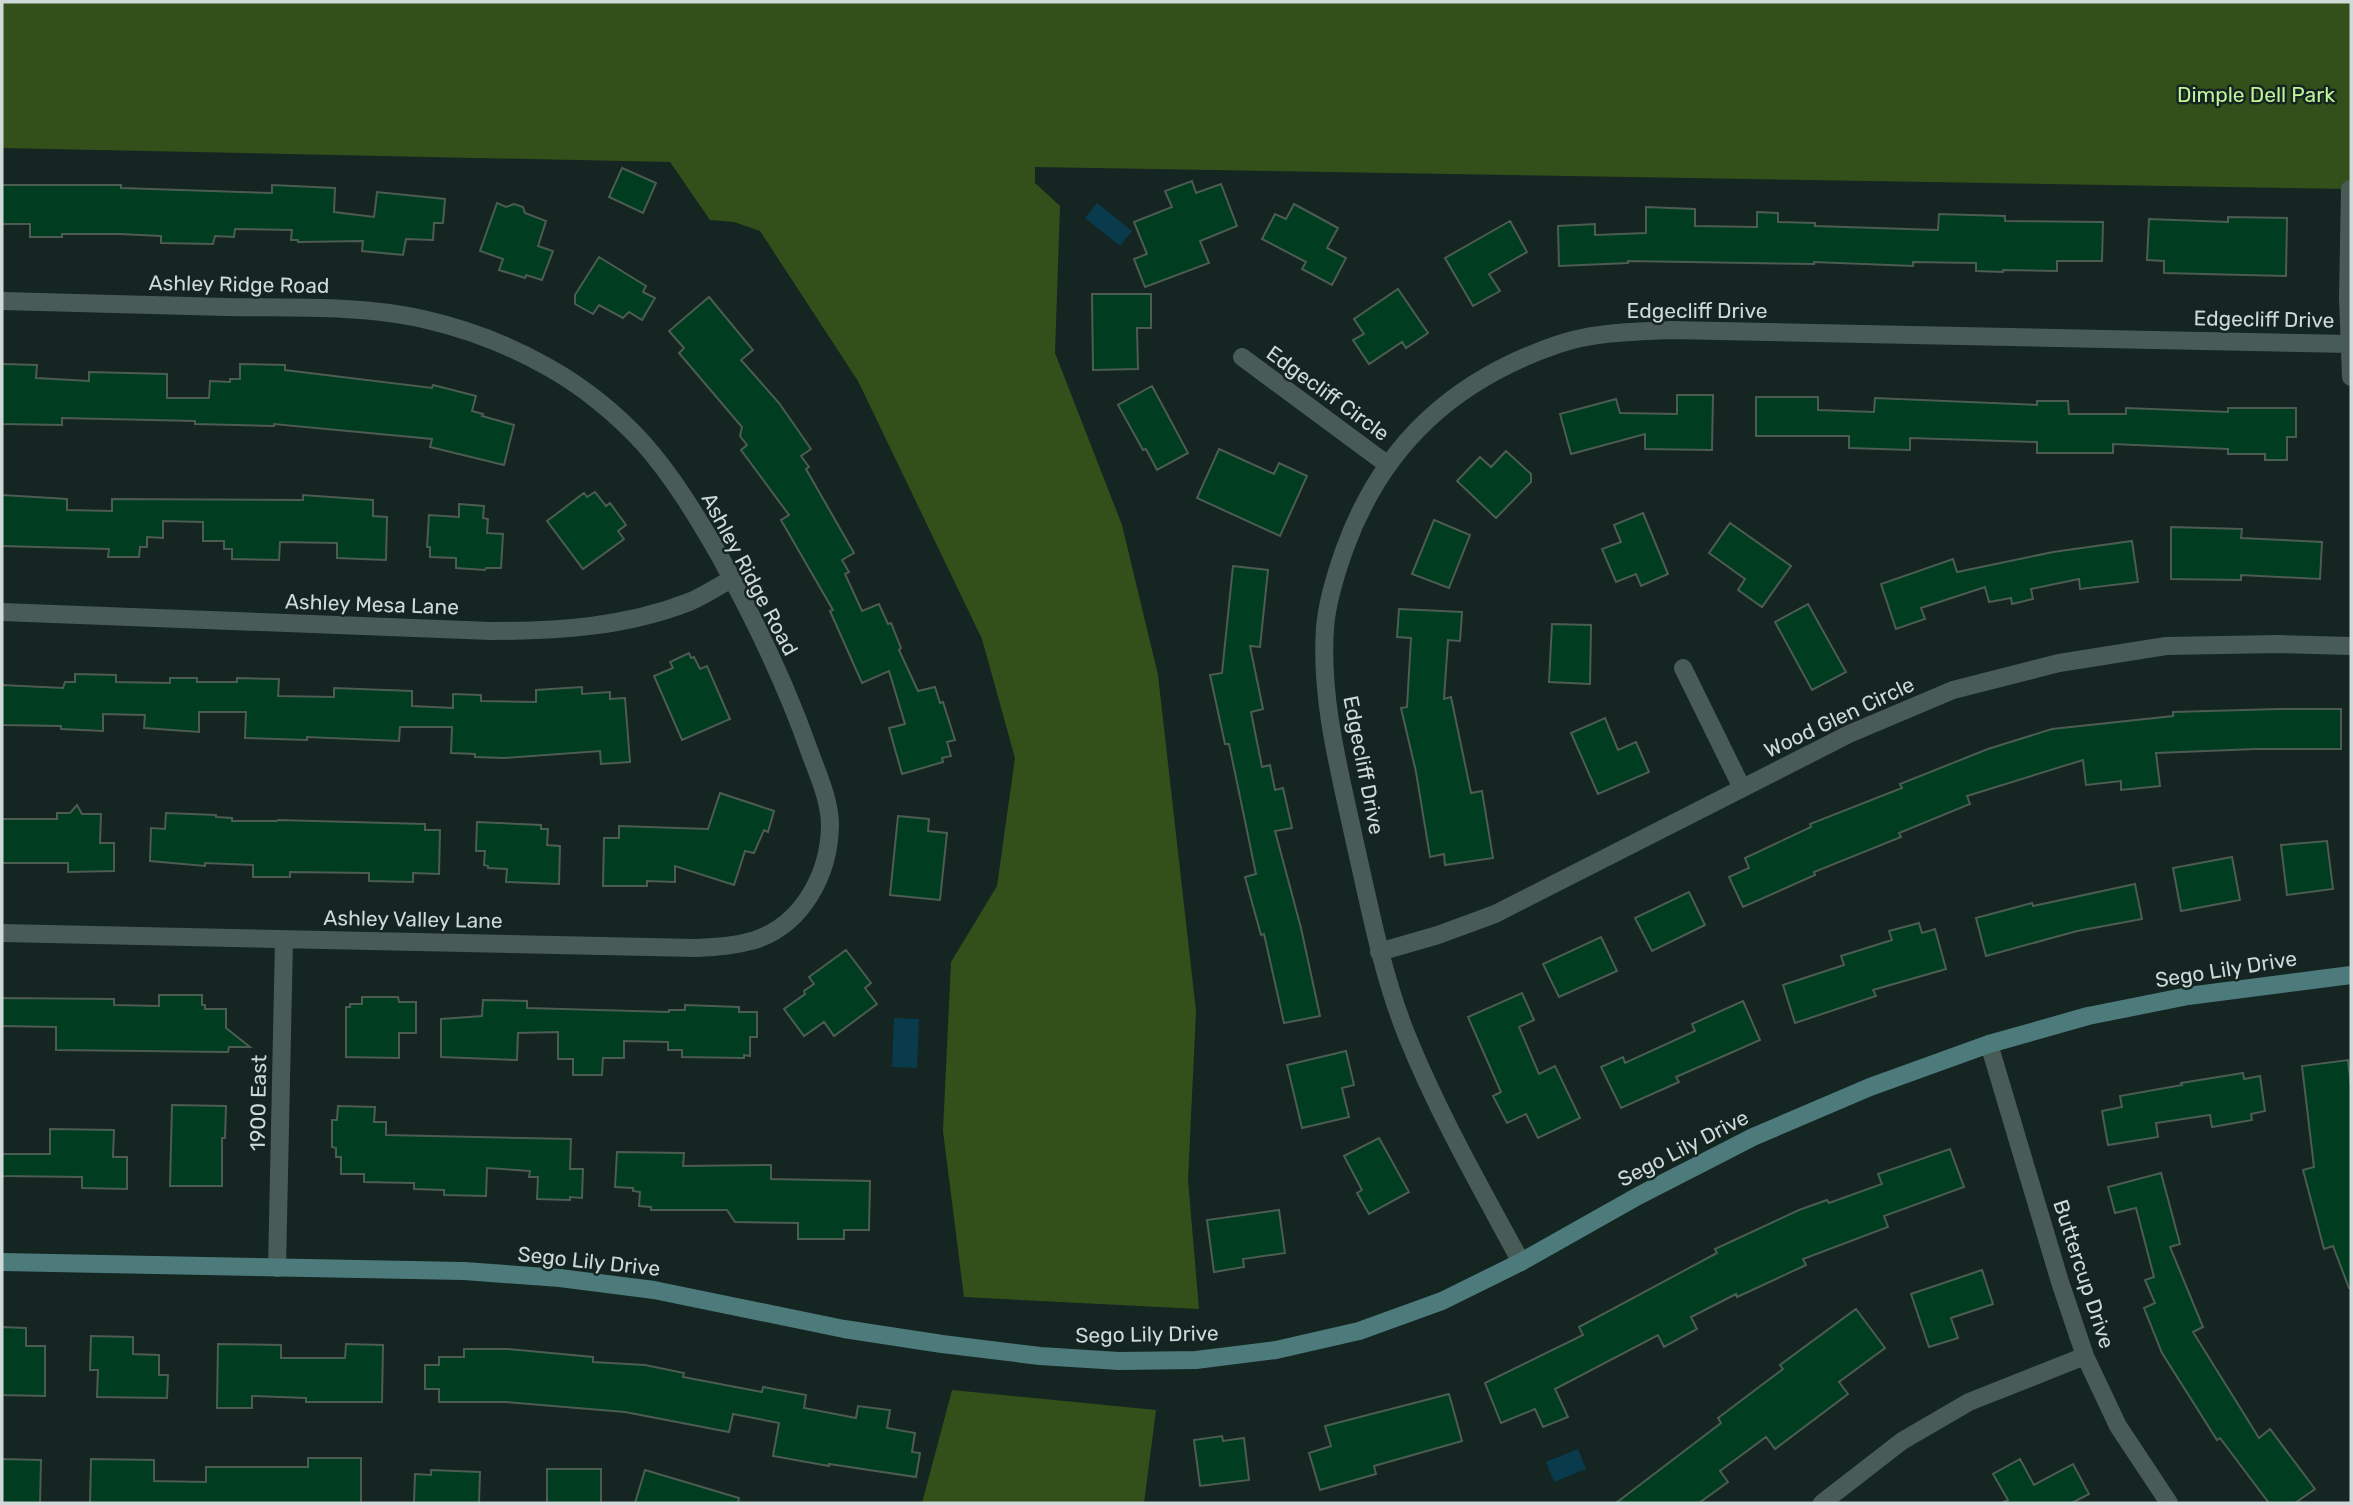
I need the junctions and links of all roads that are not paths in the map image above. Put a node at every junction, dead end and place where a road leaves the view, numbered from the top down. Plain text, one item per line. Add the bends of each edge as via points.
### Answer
1 (2350, 189) edge
2 (2, 301) edge
3 (2350, 344) edge
4 (1242, 357) dead end
5 (2351, 377) edge
6 (1388, 465) junction
7 (732, 579) junction
8 (2, 612) edge
9 (2351, 646) edge
10 (1683, 668) dead end
11 (1742, 788) junction
12 (808, 900) joint
13 (2, 933) edge
14 (284, 940) junction
15 (1379, 952) junction
16 (2351, 975) edge
17 (1989, 1044) junction
18 (2, 1262) edge
19 (1521, 1262) junction
20 (277, 1268) junction
21 (2085, 1356) junction
22 (1822, 1503) edge
23 (2169, 1503) edge

1 - 3 street
2 - 7 street, Ashley Ridge Road via 352,310 421,318 488,337 549,367 600,403 643,443 678,489
3 - 5 street
3 - 6 street, Edgecliff Drive via 1670,330 1616,333 1562,343 1511,363 1464,389 1422,424
4 - 6 street, Edgecliff Circle
6 - 15 street, Edgecliff Drive via 1357,517 1337,571 1325,625 1324,677
7 - 8 street, Ashley Mesa Lane via 691,601 643,617 542,631
7 - 12 street, Ashley Ridge Road via 801,726 826,797 828,850 821,877
9 - 11 street, Wood Glen Circle via 2166,646 2059,663 1953,690 1849,734
10 - 11 street
11 - 15 street, Wood Glen Circle via 1495,914
12 - 14 street, Ashley Valley Lane via 768,934 728,947
13 - 14 street, Ashley Valley Lane
14 - 20 street, 1900 East
15 - 19 street, Edgecliff Drive via 1438,1110
16 - 17 street, Sego Lily Drive via 2188,996 2088,1016
17 - 19 street, Sego Lily Drive via 1870,1087 1753,1137
17 - 21 street, Buttercup Drive
18 - 20 street, Sego Lily Drive
19 - 20 street, Sego Lily Drive via 1442,1301 1359,1331 1276,1350 1196,1360 1119,1361 942,1345 654,1290 559,1278 464,1271
21 - 22 street via 1969,1402 1902,1441
21 - 23 street, Buttercup Drive via 2118,1426

